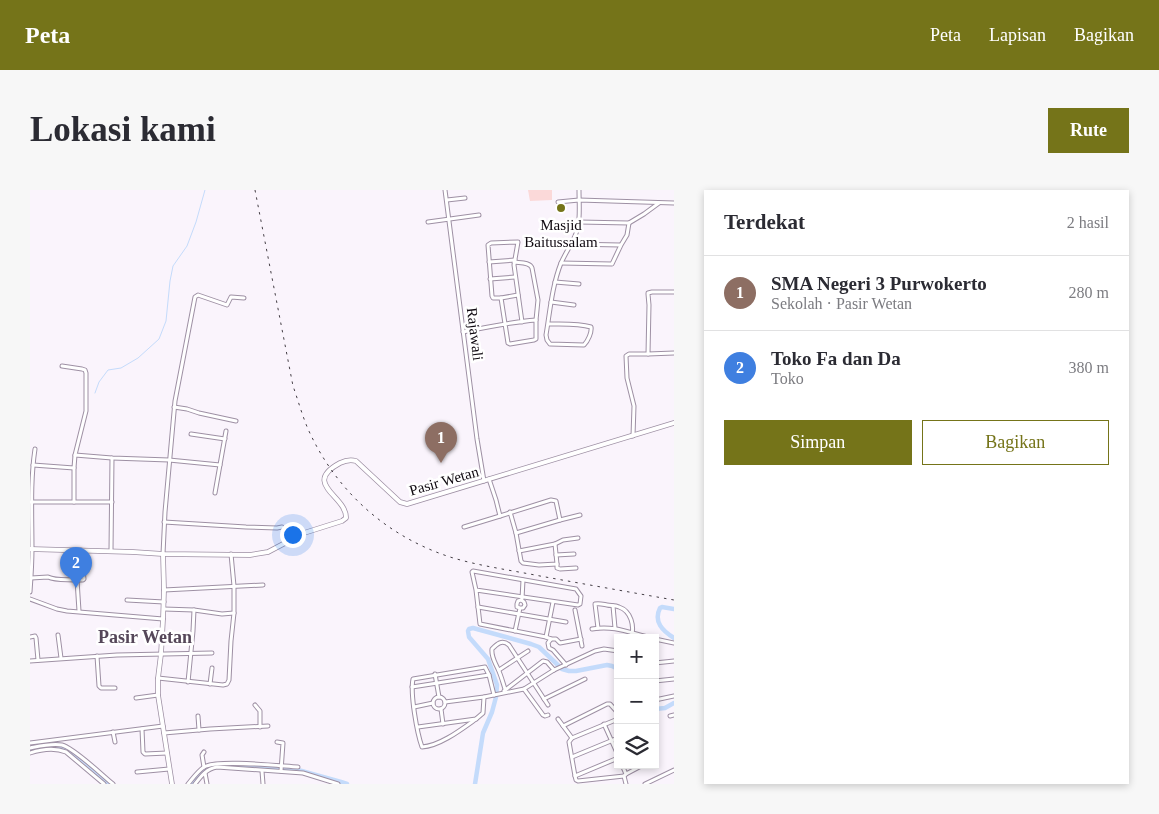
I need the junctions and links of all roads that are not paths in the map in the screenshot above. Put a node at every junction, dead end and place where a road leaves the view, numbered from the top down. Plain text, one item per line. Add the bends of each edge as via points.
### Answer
1 (445, 190) edge
2 (579, 190) edge
3 (465, 198) dead end
4 (447, 200) junction
5 (579, 200) junction
6 (558, 202) dead end
7 (659, 203) junction
8 (674, 203) edge
9 (478, 215) dead end
10 (449, 219) junction
11 (428, 222) dead end
12 (579, 222) junction
13 (629, 223) junction
14 (571, 244) junction
15 (620, 245) junction
16 (515, 261) junction
17 (489, 262) junction
18 (561, 263) junction
19 (515, 277) junction
20 (490, 279) junction
21 (555, 282) junction
22 (579, 284) dead end
23 (674, 292) edge
24 (518, 295) junction
25 (244, 298) dead end
26 (501, 298) junction
27 (551, 302) junction
28 (574, 304) dead end
29 (536, 320) junction
30 (522, 322) junction
31 (548, 324) junction
32 (504, 325) junction
33 (464, 332) junction
34 (674, 353) edge
35 (648, 354) junction
36 (62, 366) dead end
37 (174, 407) junction
38 (236, 421) dead end
39 (674, 423) edge
40 (226, 432) dead end
41 (191, 434) dead end
42 (633, 436) junction
43 (225, 438) junction
44 (36, 449) dead end
45 (75, 455) junction
46 (112, 458) junction
47 (169, 460) junction
48 (33, 465) junction
49 (220, 465) junction
50 (74, 468) junction
51 (487, 480) junction
52 (215, 493) dead end
53 (31, 502) edge
54 (74, 502) junction
55 (112, 502) junction
56 (510, 512) junction
57 (580, 515) dead end
58 (500, 516) junction
59 (560, 520) junction
60 (164, 522) junction
61 (282, 527) dead end
62 (464, 527) dead end
63 (516, 533) junction
64 (578, 538) dead end
65 (555, 544) junction
66 (31, 549) edge
67 (81, 550) junction
68 (111, 551) junction
69 (519, 551) junction
70 (163, 554) junction
71 (231, 554) junction
72 (574, 554) dead end
73 (556, 555) junction
74 (557, 564) junction
75 (576, 568) dead end
76 (31, 578) edge
77 (77, 580) junction
78 (524, 580) junction
79 (264, 584) dead end
80 (234, 586) junction
81 (30, 590) edge
82 (164, 590) junction
83 (476, 590) junction
84 (30, 599) edge
85 (522, 599) junction
86 (127, 600) dead end
87 (164, 602) junction
88 (553, 602) junction
89 (612, 606) junction
90 (478, 607) junction
91 (164, 609) junction
92 (194, 610) junction
93 (575, 610) dead end
94 (79, 612) junction
95 (234, 613) junction
96 (518, 614) junction
97 (163, 619) junction
98 (550, 620) junction
99 (566, 622) dead end
100 (598, 628) junction
101 (615, 628) junction
102 (592, 630) dead end
103 (515, 632) junction
104 (633, 633) junction
105 (637, 634) edge
106 (58, 635) dead end
107 (30, 637) edge
108 (546, 637) junction
109 (551, 639) junction
110 (581, 639) junction
111 (659, 640) edge
112 (560, 643) junction
113 (674, 643) edge
114 (582, 646) dead end
115 (553, 650) junction
116 (614, 650) edge
117 (528, 651) dead end
118 (212, 653) dead end
119 (162, 654) junction
120 (190, 654) junction
121 (97, 656) junction
122 (61, 658) junction
123 (518, 658) junction
124 (38, 660) junction
125 (30, 661) edge
126 (674, 661) edge
127 (659, 663) edge
128 (563, 666) junction
129 (212, 668) dead end
130 (499, 670) junction
131 (554, 670) junction
132 (528, 673) junction
133 (435, 674) junction
134 (488, 675) junction
135 (158, 678) junction
136 (585, 679) dead end
137 (674, 679) edge
138 (659, 681) edge
139 (188, 682) junction
140 (436, 682) junction
141 (534, 683) junction
142 (210, 684) junction
143 (412, 687) junction
144 (115, 688) dead end
145 (505, 689) junction
146 (524, 689) junction
147 (498, 694) junction
148 (158, 695) junction
149 (674, 696) edge
150 (439, 697) junction
151 (484, 697) junction
152 (136, 698) dead end
153 (544, 699) junction
154 (659, 699) edge
155 (445, 702) junction
156 (433, 703) junction
157 (548, 705) dead end
158 (255, 706) dead end
159 (414, 707) junction
160 (614, 708) edge
161 (440, 709) junction
162 (548, 715) dead end
163 (198, 716) dead end
164 (476, 719) junction
165 (558, 719) dead end
166 (614, 720) edge
167 (443, 724) junction
168 (604, 724) junction
169 (163, 726) junction
170 (268, 726) dead end
171 (562, 726) junction
172 (260, 727) junction
173 (418, 728) junction
174 (142, 729) junction
175 (199, 730) junction
176 (114, 732) junction
177 (164, 733) junction
178 (572, 738) junction
179 (612, 741) junction
180 (115, 742) dead end
181 (277, 742) dead end
182 (30, 743) edge
183 (614, 746) edge
184 (30, 748) edge
185 (41, 748) junction
186 (204, 752) dead end
187 (30, 753) edge
188 (167, 753) junction
189 (572, 758) junction
190 (614, 758) edge
191 (204, 767) junction
192 (298, 767) dead end
193 (169, 769) junction
194 (282, 769) junction
195 (623, 769) edge
196 (636, 769) edge
197 (674, 770) edge
198 (262, 771) junction
199 (137, 772) dead end
200 (205, 772) junction
201 (625, 775) junction
202 (575, 776) junction
203 (104, 784) edge
204 (113, 784) edge
205 (172, 784) edge
206 (188, 784) edge
207 (195, 784) edge
208 (206, 784) edge
209 (263, 784) edge
210 (338, 784) edge
211 (626, 784) edge
212 (645, 784) edge

1 - 4 street, Rajawali
2 - 5 street
3 - 4 street
4 - 10 street, Rajawali
5 - 6 street
5 - 7 street
5 - 12 street
7 - 8 street
7 - 13 street
9 - 10 street
10 - 11 street
10 - 33 street, Rajawali
12 - 13 street
12 - 14 street
13 - 15 street via 627,235
14 - 15 street
14 - 18 street
15 - 18 street via 610,264
16 - 17 street
16 - 17 street via 518,242 489,244
16 - 19 street
16 - 29 street via 529,264 532,268 538,300
17 - 20 street
18 - 21 street
19 - 20 street
19 - 24 street
20 - 26 street via 492,297
21 - 22 street
21 - 27 street
23 - 35 street via 648,293
24 - 26 street
24 - 30 street
25 - 37 street via 232,297 227,305 195,296
26 - 32 street
27 - 28 street
27 - 31 street
29 - 30 street
29 - 32 street via 536,340 512,344 507,340
30 - 32 street
31 - 31 street via 588,326 592,331 584,345 550,344 546,335
32 - 33 street
33 - 51 street, Rajawali via 477,439
34 - 35 street
35 - 42 street via 626,356 634,406
36 - 45 street via 82,369 86,373 86,411
37 - 38 street
37 - 47 street
39 - 42 street, Pasir Wetan
40 - 43 street
41 - 43 street
42 - 51 street, Pasir Wetan
43 - 49 street
44 - 48 street
45 - 46 street
45 - 50 street
46 - 47 street
46 - 55 street
47 - 49 street
47 - 60 street
48 - 50 street
48 - 53 street
49 - 52 street
50 - 54 street
51 - 58 street, Rajawali
51 - 71 street, Pasir Wetan via 407,504 400,502 356,461 346,460 324,477 326,486 344,511 344,520 304,533 268,552
53 - 54 street
53 - 66 street
54 - 55 street
55 - 68 street
56 - 58 street
56 - 59 street via 553,500 556,501
56 - 63 street
57 - 59 street
58 - 62 street
59 - 63 street
60 - 61 street
60 - 70 street
63 - 69 street
64 - 65 street
65 - 69 street
65 - 73 street
66 - 67 street, Pasir Wetan
66 - 76 street
67 - 68 street, Pasir Wetan
67 - 77 street via 84,579
68 - 70 street, Pasir Wetan
69 - 74 street via 523,563
70 - 71 street, Pasir Wetan
70 - 82 street
71 - 80 street
72 - 73 street
73 - 74 street
74 - 75 street via 560,569
76 - 77 street via 48,576
76 - 81 street
77 - 94 street
78 - 83 street via 472,571
78 - 85 street
78 - 88 street via 572,588 581,596 578,605
79 - 80 street
80 - 82 street
80 - 95 street
82 - 87 street
83 - 85 street
83 - 90 street
84 - 94 street via 57,609
85 - 88 street
85 - 96 street via 517,604 520,608
86 - 87 street
87 - 91 street
88 - 98 street
89 - 100 street via 595,604
89 - 101 street
89 - 104 street via 628,613
90 - 96 street
90 - 103 street via 480,624
91 - 92 street
91 - 97 street
92 - 95 street
92 - 120 street
93 - 110 street
94 - 97 street
95 - 142 street via 230,680 223,685
96 - 98 street
96 - 103 street
97 - 119 street
98 - 99 street
98 - 108 street
100 - 101 street
100 - 102 street
101 - 104 street
103 - 108 street
104 - 105 street
106 - 122 street
107 - 124 street via 36,638
108 - 109 street
109 - 112 street via 556,638
109 - 115 street via 548,646
110 - 112 street
110 - 114 street
111 - 113 street
112 - 115 street via 559,648
115 - 128 street
116 - 128 street via 599,649
117 - 123 street
118 - 120 street
119 - 120 street
119 - 121 street
119 - 135 street
120 - 139 street
121 - 122 street
121 - 144 street via 99,686
122 - 124 street
123 - 130 street
123 - 130 street via 506,642 498,644 491,651
123 - 132 street
124 - 125 street
126 - 127 street
128 - 131 street
129 - 142 street
130 - 145 street
131 - 132 street via 545,661
131 - 141 street
132 - 141 street
132 - 145 street
133 - 134 street via 485,667
133 - 140 street
133 - 143 street via 414,678
134 - 140 street
134 - 147 street
135 - 139 street
135 - 148 street
136 - 153 street
137 - 138 street
139 - 142 street
140 - 143 street
140 - 150 street
141 - 146 street
141 - 153 street
143 - 159 street
145 - 147 street
146 - 147 street
146 - 162 street via 543,715
147 - 151 street
148 - 152 street
148 - 169 street
149 - 154 street
150 - 155 street
150 - 156 street
151 - 155 street
151 - 164 street via 483,713
153 - 157 street
155 - 161 street
156 - 159 street
156 - 161 street
158 - 172 street via 260,711
159 - 173 street
160 - 171 street via 607,704
161 - 167 street
163 - 175 street
164 - 167 street
164 - 173 street via 436,744 423,748
165 - 171 street
166 - 168 street
167 - 173 street
168 - 178 street
168 - 179 street
169 - 174 street
169 - 177 street
170 - 172 street
171 - 178 street
172 - 175 street
174 - 176 street
174 - 188 street via 145,754
175 - 177 street
176 - 180 street
176 - 182 street
177 - 188 street
178 - 189 street via 569,742
179 - 183 street
179 - 189 street
181 - 194 street via 283,743
184 - 185 street
185 - 187 street
185 - 203 street via 66,752
185 - 204 street via 52,745 66,747
186 - 191 street
188 - 193 street
189 - 202 street
190 - 202 street
191 - 194 street via 215,763 236,763
191 - 206 street
192 - 194 street
193 - 199 street
193 - 205 street
194 - 198 street
194 - 210 street
195 - 201 street
196 - 201 street
197 - 212 street
198 - 200 street via 216,768
198 - 209 street
200 - 207 street
200 - 208 street
201 - 202 street via 579,782
201 - 211 street

